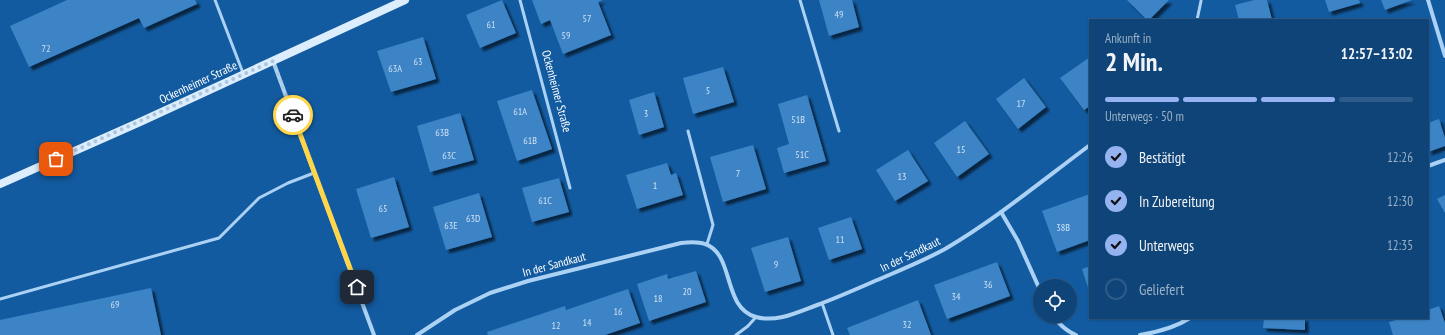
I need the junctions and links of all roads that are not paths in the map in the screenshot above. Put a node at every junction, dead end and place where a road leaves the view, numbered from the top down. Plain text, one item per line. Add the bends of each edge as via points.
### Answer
1 (215, 0) edge
2 (405, 0) edge
3 (520, 0) edge
4 (800, 0) edge
5 (1428, 0) edge
6 (1201, 1) dead end
7 (1197, 19) edge
8 (1445, 56) edge
9 (273, 61) junction
10 (244, 74) junction
11 (688, 131) dead end
12 (839, 131) dead end
13 (1089, 146) edge
14 (1445, 160) edge
15 (1429, 166) edge
16 (314, 173) junction
17 (0, 184) edge
18 (570, 188) dead end
19 (1001, 212) junction
20 (707, 244) junction
21 (1035, 279) edge
22 (0, 298) edge
23 (822, 303) junction
24 (756, 317) junction
25 (1189, 319) edge
26 (1058, 323) edge
27 (374, 335) edge
28 (417, 335) edge
29 (736, 335) edge
30 (833, 335) edge
31 (1076, 335) edge
32 (1140, 335) edge

1 - 10 lane
2 - 9 main road, Ockenheimer Straße
3 - 18 lane, Ockenheimer Straße
4 - 12 lane
5 - 8 street
6 - 7 lane
9 - 10 main road, Ockenheimer Straße
9 - 16 street
10 - 17 main road, Ockenheimer Straße
11 - 20 lane via 713,225
13 - 19 street, In der Sandkaut
14 - 15 street
16 - 22 lane via 259,198 219,238
16 - 27 street
19 - 21 street via 1018,241
19 - 23 street, In der Sandkaut via 945,249
20 - 24 street, In der Sandkaut via 719,256 741,309
20 - 28 street, In der Sandkaut via 681,242 528,281 490,293 455,310
23 - 24 street, In der Sandkaut via 783,317
23 - 30 lane
24 - 29 lane
25 - 32 street via 1160,332
26 - 31 street

